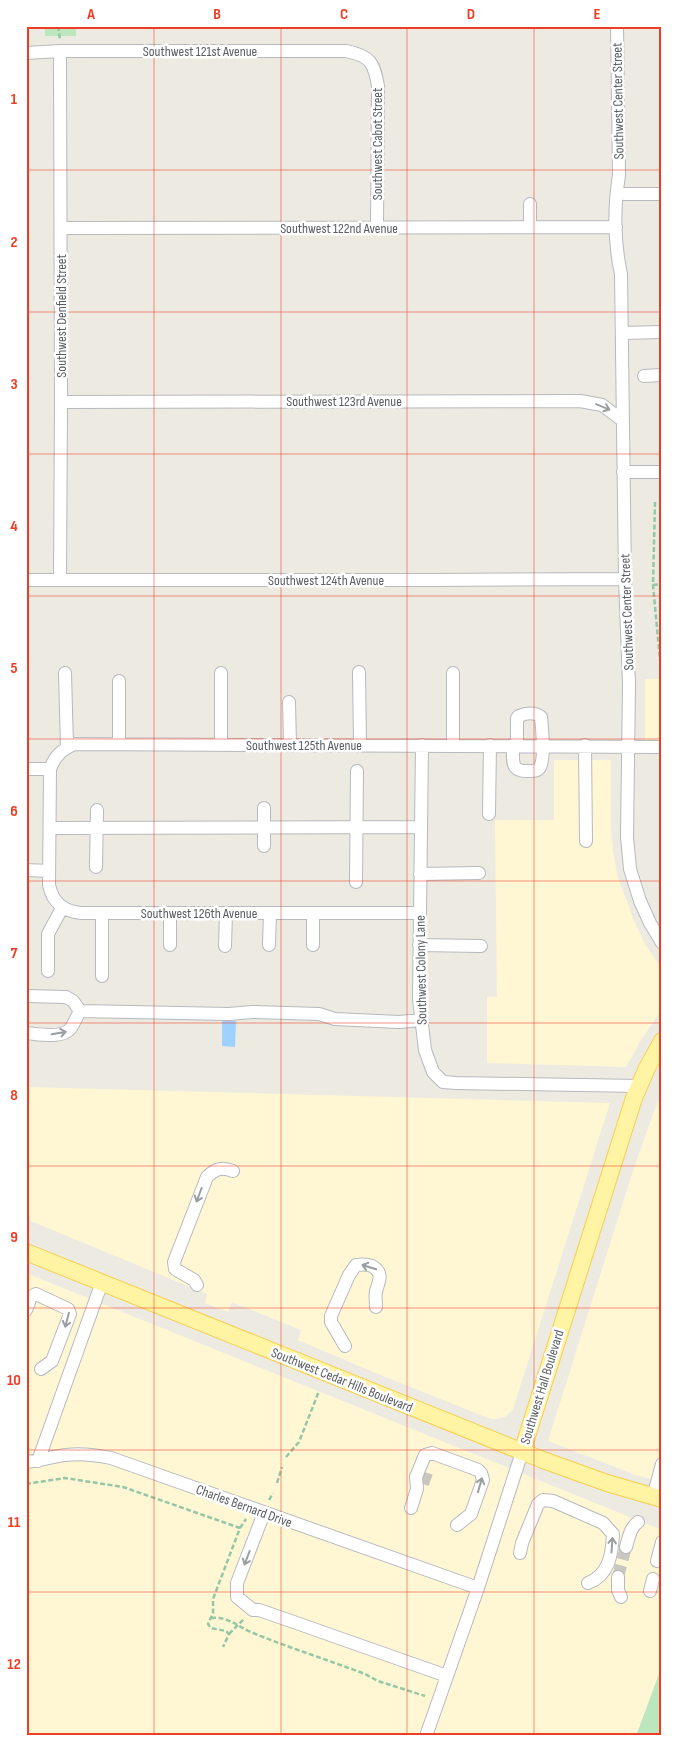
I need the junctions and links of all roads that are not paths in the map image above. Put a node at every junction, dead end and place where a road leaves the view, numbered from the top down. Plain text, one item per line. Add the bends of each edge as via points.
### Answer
1 (617, 26) edge
2 (60, 51) junction
3 (26, 53) edge
4 (370, 61) joint
5 (619, 175) junction
6 (624, 194) junction
7 (662, 194) edge
8 (530, 204) dead end
9 (530, 227) junction
10 (616, 227) junction
11 (61, 228) junction
12 (377, 228) junction
13 (621, 274) junction
14 (662, 332) edge
15 (622, 333) junction
16 (644, 376) dead end
17 (662, 376) edge
18 (62, 402) junction
19 (622, 420) junction
20 (623, 472) junction
21 (662, 472) edge
22 (625, 579) junction
23 (26, 580) edge
24 (60, 580) junction
25 (359, 672) dead end
26 (65, 673) dead end
27 (221, 673) dead end
28 (453, 673) dead end
29 (119, 682) dead end
30 (289, 702) dead end
31 (119, 744) junction
32 (221, 745) junction
33 (290, 745) junction
34 (360, 745) junction
35 (422, 745) junction
36 (453, 745) junction
37 (490, 745) junction
38 (515, 745) junction
39 (542, 745) junction
40 (585, 745) junction
41 (629, 746) junction
42 (66, 747) junction
43 (662, 747) edge
44 (26, 768) edge
45 (50, 769) junction
46 (357, 771) dead end
47 (264, 808) dead end
48 (97, 810) dead end
49 (490, 814) dead end
50 (357, 827) junction
51 (421, 827) junction
52 (50, 828) junction
53 (264, 828) junction
54 (96, 829) junction
55 (586, 841) dead end
56 (264, 846) dead end
57 (96, 867) dead end
58 (26, 870) edge
59 (49, 871) junction
60 (479, 873) dead end
61 (420, 874) junction
62 (356, 882) dead end
63 (62, 908) junction
64 (102, 913) junction
65 (170, 913) junction
66 (226, 913) junction
67 (270, 913) junction
68 (313, 913) junction
69 (420, 913) junction
70 (662, 943) edge
71 (269, 945) dead end
72 (419, 945) junction
73 (170, 946) dead end
74 (225, 946) dead end
75 (313, 946) dead end
76 (481, 946) dead end
77 (48, 971) dead end
78 (102, 976) dead end
79 (26, 996) edge
80 (80, 1011) junction
81 (421, 1020) junction
82 (26, 1033) edge
83 (662, 1041) edge
84 (639, 1086) junction
85 (233, 1171) dead end
86 (26, 1252) edge
87 (102, 1282) junction
88 (197, 1285) dead end
89 (376, 1307) dead end
90 (26, 1310) edge
91 (345, 1346) dead end
92 (41, 1369) dead end
93 (522, 1452) junction
94 (437, 1455) junction
95 (32, 1461) edge
96 (662, 1464) edge
97 (428, 1470) tunnel mouth
98 (658, 1498) edge
99 (266, 1507) junction
100 (411, 1508) dead end
101 (638, 1522) dead end
102 (457, 1526) dead end
103 (662, 1542) edge
104 (626, 1547) tunnel mouth
105 (520, 1553) dead end
106 (657, 1562) dead end
107 (618, 1577) tunnel mouth
108 (588, 1583) dead end
109 (478, 1588) junction
110 (621, 1597) dead end
111 (447, 1676) junction
112 (426, 1736) edge

1 - 5 street, Southwest Center Street
2 - 3 street, Southwest 121st Avenue
2 - 4 street, Southwest 121st Avenue via 346,51 361,54
2 - 11 street, Southwest Denfield Street
4 - 12 street, Southwest Cabot Street via 376,71 378,86
5 - 6 street, Southwest Center Street
5 - 10 street, Southwest Center Street
6 - 7 street
6 - 13 street, Southwest Center Street via 625,254
8 - 9 street
9 - 10 street, Southwest 122nd Avenue
9 - 12 street, Southwest 122nd Avenue
10 - 13 street, Southwest Center Street via 616,255
11 - 12 street, Southwest 122nd Avenue
11 - 18 street, Southwest Denfield Street
13 - 15 street, Southwest Center Street
14 - 15 street
15 - 19 street, Southwest Center Street
16 - 17 street
18 -> 19 street, Southwest 123rd Avenue via 580,401 602,406
18 - 24 street, Southwest Denfield Street
19 - 20 street, Southwest Center Street
20 - 21 street
20 - 22 street, Southwest Center Street
22 - 24 street, Southwest 124th Avenue
22 - 41 street, Southwest Center Street
23 - 24 street, Southwest 124th Avenue
25 - 34 street
26 - 42 street
27 - 32 street
28 - 36 street
29 - 31 street
30 - 33 street
31 - 32 street, Southwest 125th Avenue
31 - 42 street, Southwest 125th Avenue
32 - 33 street, Southwest 125th Avenue
33 - 34 street, Southwest 125th Avenue
34 - 35 street, Southwest 125th Avenue
35 - 36 street, Southwest 125th Avenue
35 - 51 street, Southwest Colony Lane
36 - 37 street, Southwest 125th Avenue
37 - 38 street, Southwest 125th Avenue
37 - 49 street
38 - 39 street, Southwest 125th Avenue
38 - 39 street via 514,766 520,772 540,769
38 - 39 street via 517,718 522,714 535,713 541,717
39 - 40 street, Southwest 125th Avenue
40 - 41 street, Southwest 125th Avenue
40 - 55 street
41 - 43 street, Southwest 125th Avenue
41 - 70 street, Southwest Center Street via 626,812 630,869 641,906
42 - 45 street
44 - 45 street
45 - 52 street
46 - 50 street
47 - 53 street
48 - 54 street
50 - 51 street
50 - 53 street
50 - 62 street
51 - 61 street, Southwest Colony Lane
52 - 54 street
52 - 59 street
53 - 54 street
53 - 56 street
54 - 57 street
58 - 59 street
59 - 63 street via 53,898
60 - 61 street
61 - 69 street, Southwest Colony Lane
63 - 64 street, Southwest 126th Avenue via 73,912
63 - 77 street via 48,934
64 - 65 street, Southwest 126th Avenue
64 - 78 street
65 - 66 street, Southwest 126th Avenue
65 - 73 street
66 - 67 street, Southwest 126th Avenue
66 - 74 street
67 - 68 street, Southwest 126th Avenue
67 - 71 street
68 - 69 street, Southwest 126th Avenue
68 - 75 street
69 - 72 street, Southwest Colony Lane
72 - 76 street
72 - 81 street, Southwest Colony Lane
79 - 80 street via 66,997
80 - 81 street via 252,1012 319,1014 335,1019
82 -> 80 street via 65,1033
81 - 84 street, Southwest Colony Lane via 425,1050 433,1072 443,1082
83 - 84 main road, Southwest Hall Boulevard
84 - 93 main road, Southwest Hall Boulevard
85 -> 88 street via 220,1168 207,1176 174,1262 175,1269
86 - 87 main road, Southwest Cedar Hills Boulevard
87 - 93 main road, Southwest Cedar Hills Boulevard
87 - 95 street
89 -> 91 street via 380,1274 369,1265 356,1265 331,1316 331,1322
90 -> 92 street via 31,1297 36,1294 68,1309 70,1314 52,1361
93 - 98 main road, Southwest Cedar Hills Boulevard via 588,1477
93 - 109 street, Southwest Hall Boulevard
94 - 97 street
94 - 100 street via 425,1455 416,1477 420,1486
102 -> 94 street via 471,1514 483,1476 478,1470
95 - 99 street, Charles Bernard Drive via 65,1455 100,1456
96 - 98 street
99 - 109 street, Charles Bernard Drive
99 -> 111 street via 237,1583 237,1597 253,1610
101 - 104 street via 630,1532
103 - 106 street
108 -> 105 street via 606,1570 612,1552 613,1534 603,1522 553,1501 543,1500 538,1504
107 - 110 street
109 - 111 street, Southwest Hall Boulevard
111 - 112 street, Southwest Hall Boulevard

